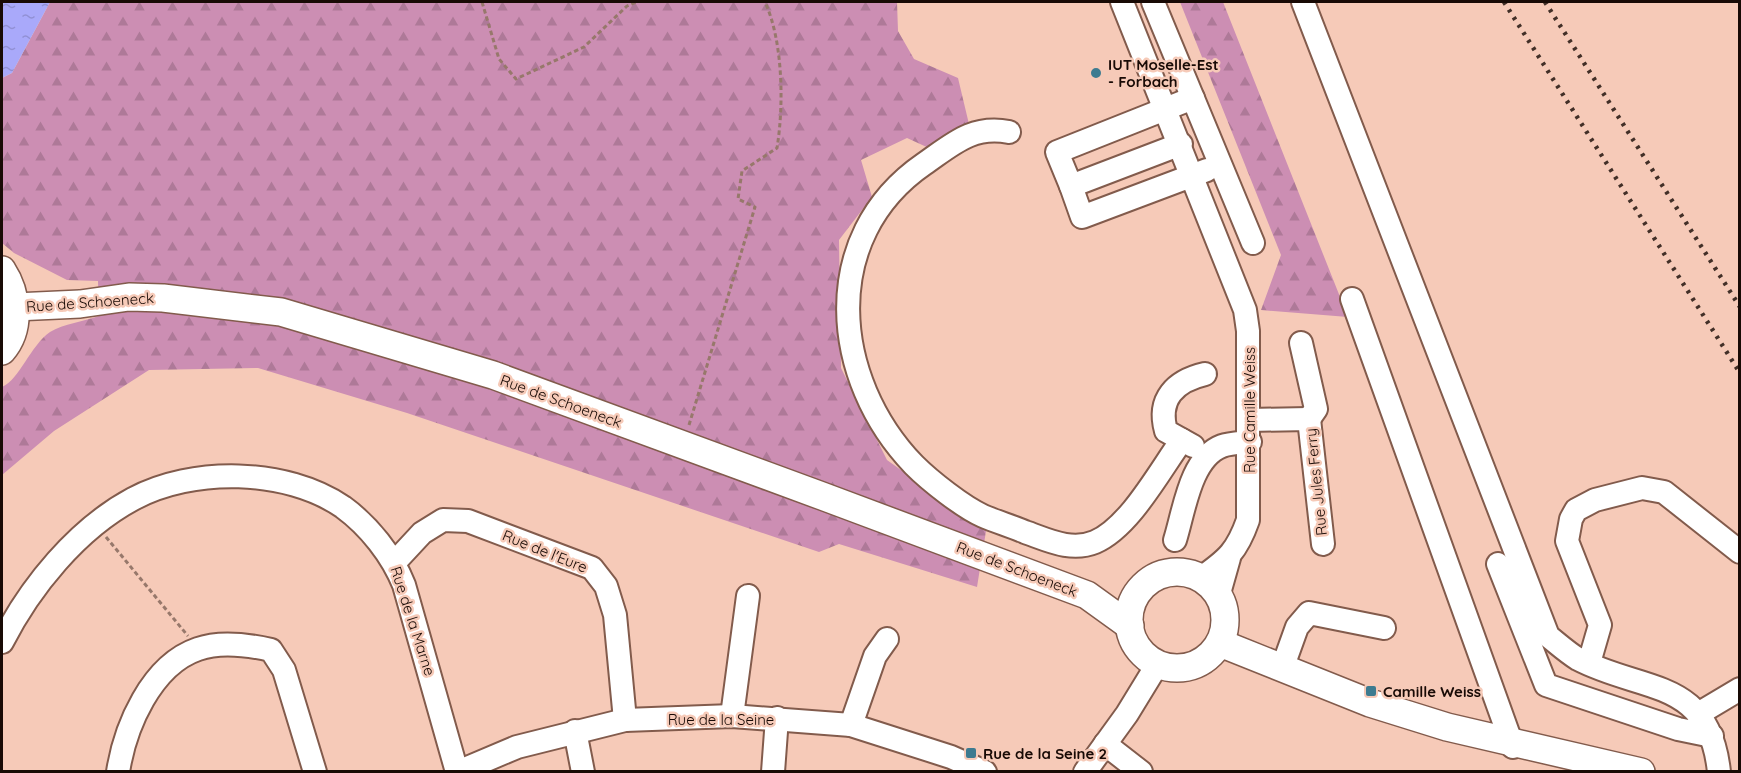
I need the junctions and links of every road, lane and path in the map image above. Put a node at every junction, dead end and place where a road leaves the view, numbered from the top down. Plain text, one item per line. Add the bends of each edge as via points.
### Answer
1 (482, 2) edge
2 (636, 2) edge
3 (765, 2) edge
4 (1122, 2) edge
5 (1153, 2) edge
6 (1303, 2) edge
7 (1193, 98) junction
8 (1166, 108) junction
9 (1009, 132) dead end
10 (1181, 144) junction
11 (1221, 165) junction
12 (1194, 175) junction
13 (1071, 186) junction
14 (1253, 243) dead end
15 (2, 270) edge
16 (1352, 299) dead end
17 (15, 307) junction
18 (1301, 343) dead end
19 (2, 351) edge
20 (1205, 374) dead end
21 (1309, 419) junction
22 (1249, 431) junction
23 (1182, 440) junction
24 (680, 445) junction
25 (1207, 455) junction
26 (97, 525) junction
27 (1175, 540) dead end
28 (1323, 544) dead end
29 (1740, 552) edge
30 (395, 562) junction
31 (1498, 564) dead end
32 (1209, 588) junction
33 (1138, 591) junction
34 (1087, 595) junction
35 (748, 596) dead end
36 (1130, 626) junction
37 (1384, 628) dead end
38 (887, 639) dead end
39 (2, 642) edge
40 (1220, 643) junction
41 (198, 649) junction
42 (1589, 663) junction
43 (1157, 665) junction
44 (1283, 666) junction
45 (1740, 689) edge
46 (1698, 714) junction
47 (732, 716) junction
48 (777, 718) junction
49 (625, 720) junction
50 (851, 725) junction
51 (575, 731) junction
52 (1712, 736) junction
53 (1506, 743) junction
54 (1105, 744) junction
55 (118, 771) edge
56 (315, 771) edge
57 (458, 771) edge
58 (584, 771) edge
59 (773, 771) edge
60 (984, 771) edge
61 (1085, 771) edge
62 (1141, 771) edge
63 (1579, 771) edge
64 (1641, 771) edge
65 (1719, 771) edge

1 - 2 path via 500,59 516,79 584,47
3 - 24 path via 775,24 781,125 777,148 742,171 738,199 755,207
4 - 8 street, Rue Camille Weiss
5 - 7 street
6 - 42 street via 1548,636
7 - 8 street
7 - 11 street
8 - 10 street, Rue Camille Weiss
8 - 13 street via 1057,152
9 - 23 street via 989,128 962,138 916,170 882,203 863,234 847,288 848,328 858,373 873,411 915,465 980,515 1070,547 1095,542 1123,523
10 - 12 street, Rue Camille Weiss
10 - 13 street
11 - 12 street
11 - 14 street
12 - 13 street via 1082,217
12 - 22 street, Rue Camille Weiss via 1245,310
15 - 17 main road via 13,292
16 - 53 street
17 - 19 main road via 13,328
17 - 24 main road, Rue de Schoeneck via 129,297 281,312 493,375
18 - 21 street, Rue Jules Ferry via 1316,409
20 - 23 street via 1189,378 1171,391 1161,415 1166,431
21 - 22 street, Rue Jules Ferry
21 - 28 street, Rue Jules Ferry
22 - 25 street, Rue Jules Ferry
22 - 32 street, Rue Camille Weiss via 1248,520 1240,543
23 - 25 street
24 - 34 main road, Rue de Schoeneck
25 - 27 street via 1196,471
26 - 30 street, Rue de la Marne via 133,499 171,484 219,475 265,479 309,491 343,507
26 - 39 street, Rue de la Marne via 45,576 14,617
26 - 41 path
29 - 42 street via 1664,492 1642,488 1595,500 1576,510 1570,519 1567,541 1600,625
30 - 49 street, Rue de l'Eure via 422,533 443,520 468,521 592,568 606,586 615,615
30 - 57 street, Rue de la Marne
31 - 52 street via 1546,685 1678,729
32 - 33 main road via 1185,572 1164,573
32 - 40 main road via 1225,616
33 - 34 main road, Rue de Schoeneck via 1117,596
33 - 36 main road via 1130,608
34 - 36 main road, Rue de Schoeneck
35 - 47 street
36 - 43 main road via 1140,653
37 - 44 street via 1309,613 1297,627
38 - 50 street via 875,656
40 - 43 main road via 1215,653 1196,664 1181,669
40 - 44 main road
41 - 55 street via 171,664 152,688 122,749
41 - 56 street via 247,644 271,650 284,670
42 - 46 street via 1677,694
43 - 54 street
44 - 53 main road via 1370,703
45 - 46 street
46 - 52 street
47 - 48 street, Rue de la Seine
47 - 49 street, Rue de la Seine
48 - 50 street, Rue de la Seine
48 - 59 street
49 - 51 street, Rue de la Seine
50 - 60 street, Rue de la Seine
51 - 57 street, Rue de la Seine via 517,747
51 - 58 street
52 - 65 street
53 - 63 main road
53 - 64 main road
54 - 61 street
54 - 62 street

